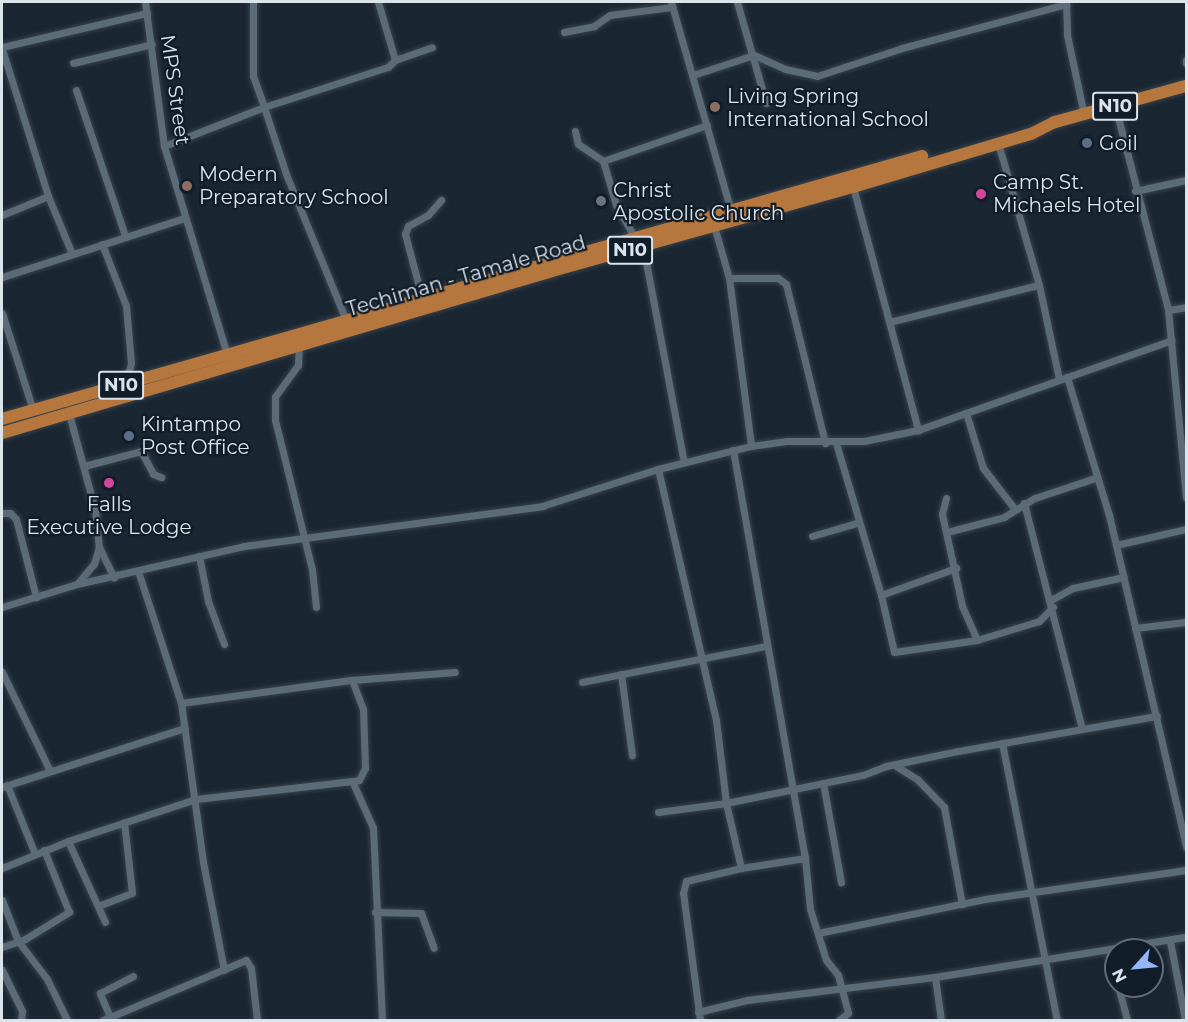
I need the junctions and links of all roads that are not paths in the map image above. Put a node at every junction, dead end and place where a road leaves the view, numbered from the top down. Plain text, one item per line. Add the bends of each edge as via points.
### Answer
1 (145, 2) edge
2 (253, 2) edge
3 (378, 2) edge
4 (737, 2) edge
5 (1066, 3) edge
6 (671, 4) edge
7 (147, 13) junction
8 (564, 32) dead end
9 (152, 44) junction
10 (432, 47) dead end
11 (2, 48) edge
12 (754, 55) junction
13 (396, 60) junction
14 (73, 63) dead end
15 (693, 75) junction
16 (1186, 86) edge
17 (76, 90) dead end
18 (766, 103) dead end
19 (1115, 106) junction
20 (264, 107) junction
21 (1084, 115) junction
22 (707, 125) junction
23 (1045, 126) junction
24 (575, 131) dead end
25 (998, 143) junction
26 (164, 146) junction
27 (603, 160) junction
28 (1186, 180) edge
29 (853, 187) junction
30 (1135, 191) junction
31 (48, 196) junction
32 (441, 200) dead end
33 (731, 211) junction
34 (2, 215) edge
35 (185, 218) junction
36 (714, 226) junction
37 (125, 236) junction
38 (639, 242) junction
39 (102, 244) junction
40 (72, 254) junction
41 (2, 277) edge
42 (729, 278) junction
43 (1040, 285) junction
44 (422, 298) junction
45 (1186, 307) edge
46 (1168, 310) junction
47 (2, 313) edge
48 (346, 320) junction
49 (889, 322) junction
50 (1172, 340) junction
51 (299, 345) junction
52 (227, 356) junction
53 (1067, 376) junction
54 (1059, 379) junction
55 (106, 389) junction
56 (67, 408) junction
57 (33, 410) junction
58 (966, 413) junction
59 (2, 419) edge
60 (918, 430) junction
61 (2, 433) edge
62 (825, 442) junction
63 (836, 443) junction
64 (751, 446) junction
65 (733, 450) junction
66 (684, 462) junction
67 (84, 466) junction
68 (658, 469) junction
69 (161, 477) dead end
70 (1098, 477) junction
71 (1186, 497) edge
72 (946, 498) dead end
73 (1024, 503) junction
74 (1014, 508) junction
75 (2, 513) edge
76 (857, 523) junction
77 (1186, 529) edge
78 (947, 532) junction
79 (812, 536) dead end
80 (302, 537) junction
81 (1116, 544) junction
82 (99, 546) junction
83 (199, 556) junction
84 (956, 568) junction
85 (138, 571) junction
86 (1124, 577) junction
87 (114, 578) junction
88 (77, 584) junction
89 (882, 595) junction
90 (36, 597) junction
91 (1052, 603) junction
92 (316, 607) dead end
93 (2, 608) edge
94 (1186, 622) edge
95 (1135, 628) junction
96 (977, 640) junction
97 (224, 644) dead end
98 (765, 646) junction
99 (702, 657) junction
100 (2, 672) edge
101 (455, 672) dead end
102 (621, 674) junction
103 (352, 680) junction
104 (582, 682) dead end
105 (181, 703) junction
106 (1156, 716) junction
107 (185, 728) junction
108 (1082, 729) junction
109 (1002, 743) junction
110 (632, 755) dead end
111 (896, 766) junction
112 (50, 771) junction
113 (353, 783) junction
114 (823, 783) junction
115 (4, 786) edge
116 (793, 789) junction
117 (196, 799) junction
118 (726, 803) junction
119 (658, 812) dead end
120 (124, 822) junction
121 (68, 841) junction
122 (1186, 847) edge
123 (44, 850) junction
124 (35, 854) junction
125 (805, 858) junction
126 (2, 868) edge
127 (741, 868) junction
128 (1186, 870) edge
129 (841, 882) dead end
130 (1032, 893) junction
131 (2, 900) edge
132 (962, 904) junction
133 (98, 906) junction
134 (375, 912) junction
135 (105, 922) dead end
136 (818, 933) junction
137 (1186, 937) edge
138 (18, 941) junction
139 (1170, 941) junction
140 (1164, 942) edge
141 (2, 947) edge
142 (434, 948) dead end
143 (1104, 951) edge
144 (1046, 959) junction
145 (2, 970) edge
146 (224, 970) junction
147 (133, 976) dead end
148 (935, 977) junction
149 (843, 989) junction
150 (1121, 998) edge
151 (699, 1012) junction
152 (106, 1019) edge
153 (21, 1020) edge
154 (67, 1020) edge
155 (257, 1020) edge
156 (382, 1020) edge
157 (700, 1020) edge
158 (839, 1020) edge
159 (941, 1020) edge
160 (1056, 1020) edge
161 (1127, 1020) edge
162 (1185, 1020) edge

1 - 7 street, MPS Street
2 - 20 street via 253,76
3 - 13 street
4 - 12 street
5 - 12 street via 817,76 784,69
5 - 21 street via 1067,35
6 - 8 street via 610,15 594,26
6 - 15 street
7 - 9 street, MPS Street
7 - 11 street
9 - 14 street
9 - 26 street, MPS Street
10 - 13 street
11 - 31 street
12 - 15 street
12 - 18 street
13 - 20 street via 388,67
15 - 22 street
16 - 19 highway, Techiman - Tamale Road / N10
17 - 37 street
19 - 21 highway, Techiman - Tamale Road / N10
19 - 30 street
20 - 26 street
20 - 48 street via 286,174
21 - 23 highway, Techiman - Tamale Road / N10
22 - 27 street
22 - 33 street
23 - 25 highway, Techiman - Tamale Road / N10
23 - 33 highway, Techiman - Tamale Road / N10 via 1029,126
24 - 27 street via 578,144
25 - 29 highway, Techiman - Tamale Road / N10
25 - 43 street
26 - 35 street, MPS Street
27 - 38 street via 616,206
28 - 30 street
29 - 36 highway, Techiman - Tamale Road / N10
29 - 49 street
30 - 46 street
31 - 34 street
31 - 40 street
32 - 44 street via 408,226 405,234
33 - 38 highway, Techiman - Tamale Road / N10
35 - 37 street
35 - 52 street, MPS Street
36 - 38 highway, Techiman - Tamale Road / N10
36 - 42 street
37 - 39 street
38 - 44 highway, Techiman - Tamale Road / N10
38 - 51 highway, Techiman - Tamale Road / N10
38 - 66 street
39 - 40 street
39 - 55 street via 123,294 131,363 124,378
40 - 41 street
42 - 62 street via 778,278 786,284
42 - 64 street
43 - 49 street
43 - 54 street
44 - 48 highway, Techiman - Tamale Road / N10
45 - 46 street
46 - 50 street
47 - 57 street
48 - 52 highway, Techiman - Tamale Road / N10
49 - 60 street
50 - 53 street
50 - 71 street via 1180,465
51 - 56 highway, Techiman - Tamale Road / N10
51 - 80 street via 298,365 275,397 275,408
52 - 55 highway, Techiman - Tamale Road / N10
53 - 54 street
53 - 70 street
54 - 58 street
55 - 56 highway, Techiman - Tamale Road / N10
56 - 57 highway, Techiman - Tamale Road / N10
56 - 61 highway, Techiman - Tamale Road / N10
56 - 67 street
57 - 59 highway, Techiman - Tamale Road / N10
58 - 60 street
58 - 74 street via 983,468
60 - 63 street
62 - 63 street
62 - 64 street via 786,441
63 - 76 street
64 - 65 street
65 - 66 street
65 - 98 street via 742,516 761,596
66 - 68 street
67 - 69 street via 141,452 153,474
67 - 82 street
68 - 80 street via 542,506
68 - 99 street
70 - 73 street
70 - 81 street
72 - 78 street via 942,506
73 - 74 street
73 - 91 street
74 - 78 street via 1004,517
75 - 90 street via 10,513 16,519
76 - 79 street
76 - 89 street
77 - 81 street
78 - 84 street
80 - 83 street
80 - 92 street via 317,592
81 - 86 street
82 - 87 street
82 - 88 street via 94,564
83 - 85 street
83 - 97 street via 208,601
84 - 89 street
84 - 96 street via 962,606
85 - 87 street
85 - 105 street
86 - 91 street via 1073,588
86 - 95 street
87 - 88 street
88 - 90 street
89 - 96 street via 894,652
90 - 93 street
91 - 96 street via 1039,621
91 - 108 street
94 - 95 street
95 - 106 street
98 - 99 street
98 - 116 street
99 - 102 street
99 - 118 street via 716,720
100 - 112 street
101 - 103 street
102 - 104 street
102 - 110 street
103 - 105 street
103 - 113 street via 363,709 365,768
105 - 107 street
106 - 108 street
106 - 122 street
107 - 112 street
107 - 117 street
108 - 109 street
109 - 111 street
109 - 130 street
111 - 114 street
111 - 132 street via 917,779 944,807
112 - 115 street
113 - 117 street
113 - 134 street via 373,828
114 - 116 street
114 - 129 street
115 - 124 street
116 - 118 street
116 - 125 street
117 - 120 street
117 - 146 street via 203,862
118 - 119 street
118 - 127 street
120 - 121 street
120 - 133 street via 132,893
121 - 123 street
121 - 133 street
123 - 124 street
123 - 138 street via 69,912
124 - 126 street
125 - 127 street
125 - 136 street via 810,909
127 - 151 street via 686,880 683,893
128 - 130 street
130 - 132 street
130 - 144 street
131 - 138 street
132 - 136 street
133 - 135 street
134 - 142 street via 421,913
134 - 156 street
136 - 149 street
137 - 139 street
138 - 141 street
138 - 154 street via 47,979
139 - 140 street
139 - 162 street
143 - 144 street
144 - 148 street
144 - 160 street
145 - 153 street via 22,1011
146 - 152 street
146 - 155 street via 249,962
147 - 152 street via 100,993
148 - 149 street
148 - 159 street
149 - 151 street via 747,1000
149 - 158 street via 848,1013
150 - 161 street
151 - 157 street

